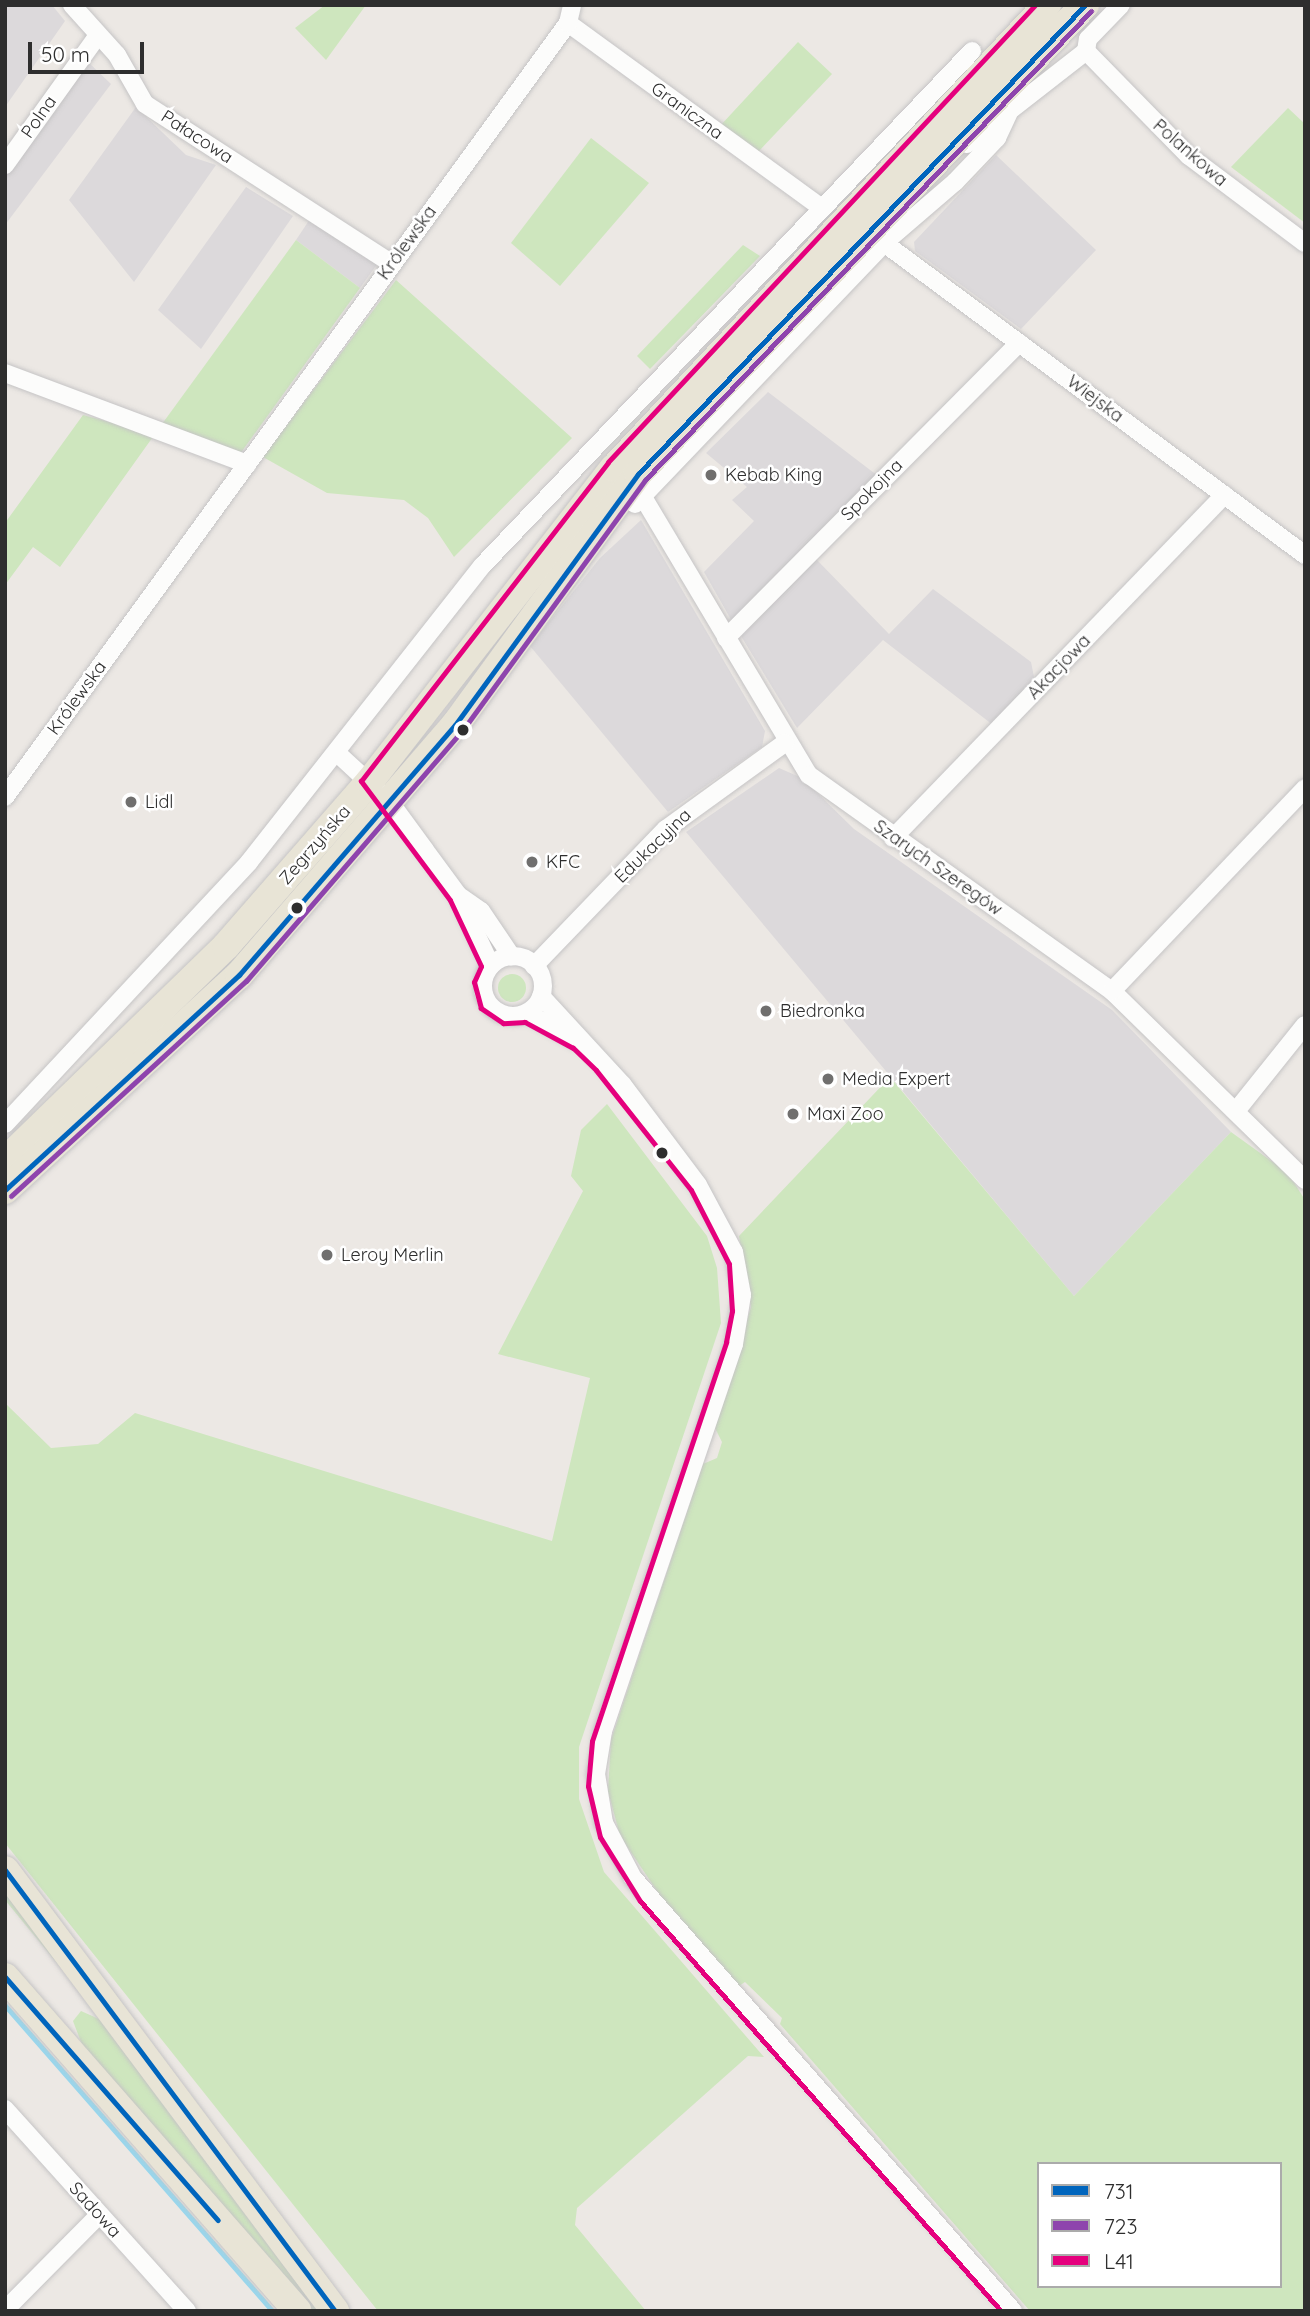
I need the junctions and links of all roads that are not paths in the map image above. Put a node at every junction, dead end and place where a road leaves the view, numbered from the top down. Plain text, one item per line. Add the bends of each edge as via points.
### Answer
1 (72, 5) edge
2 (1047, 5) edge
3 (1085, 5) edge
4 (1122, 5) edge
5 (570, 14) edge
6 (98, 35) junction
7 (972, 51) dead end
8 (1086, 51) junction
9 (1009, 112) junction
10 (933, 162) junction
11 (5, 165) edge
12 (855, 226) junction
13 (1305, 243) edge
14 (392, 264) junction
15 (1019, 342) junction
16 (5, 373) edge
17 (247, 464) junction
18 (1224, 495) junction
19 (643, 498) junction
20 (582, 544) junction
21 (1305, 555) edge
22 (726, 638) junction
23 (785, 743) junction
24 (337, 753) junction
25 (370, 781) junction
26 (1305, 788) edge
27 (5, 797) edge
28 (390, 802) junction
29 (893, 838) junction
30 (458, 895) junction
31 (512, 957) junction
32 (491, 966) junction
33 (534, 966) junction
34 (1112, 991) junction
35 (541, 996) junction
36 (527, 1013) junction
37 (1305, 1026) edge
38 (578, 1041) junction
39 (1236, 1111) junction
40 (5, 1124) edge
41 (5, 1161) edge
42 (1305, 1180) edge
43 (5, 1190) edge
44 (5, 1870) edge
45 (5, 1977) edge
46 (5, 2109) edge
47 (99, 2215) junction
48 (5, 2311) edge
49 (187, 2311) edge
50 (297, 2311) edge
51 (335, 2311) edge
52 (1013, 2311) edge

1 - 6 street, Pałacowa
2 - 12 main road
3 - 10 main road
4 - 8 street via 1088,38
5 - 12 street, Graniczna
5 - 14 street, Królewska
6 - 11 street, Polna
6 - 14 street, Pałacowa via 145,104
7 - 12 street
8 - 9 street
8 - 13 street, Polankowa via 1189,156
9 - 10 street
9 - 12 street via 997,138 962,174
10 - 12 main road
12 - 15 street, Wiejska
12 - 19 street
12 - 20 main road, Zegrzyńska
12 - 24 street via 482,566
12 - 25 main road, Zegrzyńska via 614,468
14 - 17 street, Królewska
15 - 18 street, Wiejska
15 - 22 street, Spokojna
16 - 17 street
17 - 27 street, Królewska
18 - 21 street, Wiejska
18 - 29 street, Akacjowa
19 - 20 street
19 - 22 street, Szarych Szeregów
20 - 28 main road, Zegrzyńska via 454,725
22 - 23 street, Szarych Szeregów
23 - 29 street, Szarych Szeregów via 809,775
23 - 33 street, Edukacyjna via 666,830
24 - 25 street
24 - 40 street via 248,862
25 - 28 street
25 - 41 main road, Zegrzyńska via 226,946
26 - 34 street
28 - 30 street
28 - 43 main road, Zegrzyńska via 239,975
29 - 34 street, Szarych Szeregów
30 - 31 street via 481,911
30 - 32 street
31 - 32 street
31 - 33 street
32 - 36 street via 483,982 488,1003 506,1015
33 - 35 street
34 - 39 street, Szarych Szeregów
35 - 36 street
35 - 38 street
36 - 38 street
37 - 39 street
38 - 52 street via 622,1084 704,1193 734,1252 742,1295 734,1344 603,1731 596,1774 604,1823 633,1878
39 - 42 street, Szarych Szeregów
44 - 51 main road
45 - 50 main road
46 - 47 street, Sadowa
47 - 48 street
47 - 49 street, Sadowa

